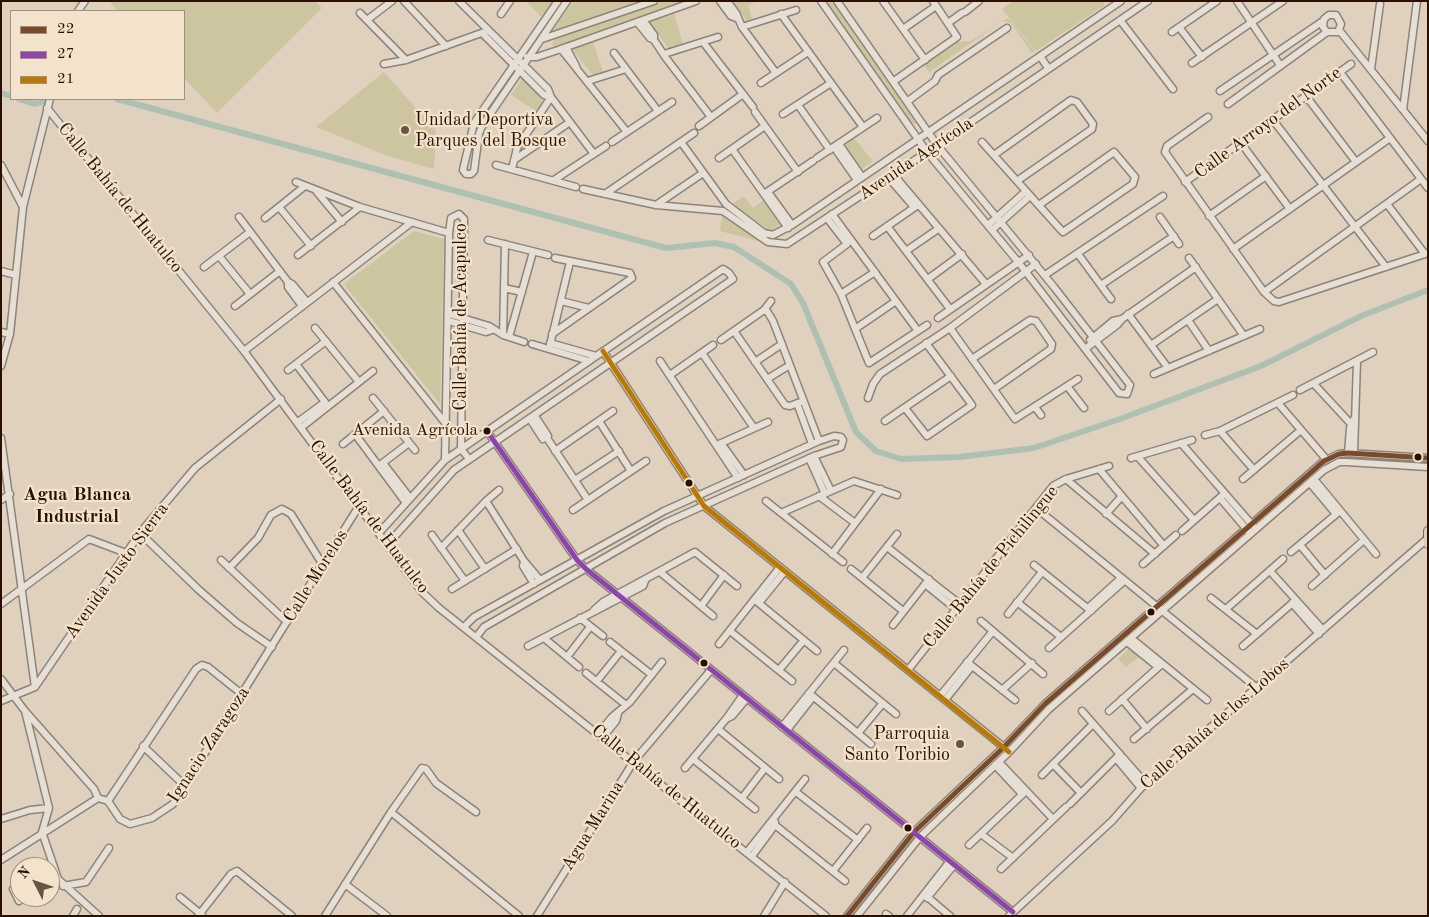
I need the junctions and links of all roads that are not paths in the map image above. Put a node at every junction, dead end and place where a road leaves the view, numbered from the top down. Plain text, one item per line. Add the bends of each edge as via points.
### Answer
1 (392, 1) edge
2 (404, 1) edge
3 (459, 1) edge
4 (510, 1) edge
5 (654, 1) edge
6 (696, 1) edge
7 (720, 1) edge
8 (727, 1) edge
9 (821, 1) edge
10 (837, 1) edge
11 (883, 1) edge
12 (979, 1) edge
13 (1122, 1) edge
14 (1148, 1) edge
15 (1217, 1) edge
16 (1237, 1) edge
17 (1283, 1) edge
18 (1417, 1) edge
19 (560, 3) edge
20 (935, 4) edge
21 (1380, 4) dead end
22 (796, 10) dead end
23 (360, 13) dead end
24 (501, 14) dead end
25 (781, 14) junction
26 (736, 18) junction
27 (367, 20) junction
28 (1120, 20) junction
29 (640, 21) junction
30 (1323, 21) junction
31 (948, 23) junction
32 (1252, 23) junction
33 (742, 27) junction
34 (1179, 27) junction
35 (1007, 28) dead end
36 (903, 29) junction
37 (1339, 30) junction
38 (485, 32) junction
39 (1172, 32) dead end
40 (1328, 32) junction
41 (535, 36) junction
42 (718, 37) dead end
43 (542, 39) junction
44 (703, 42) junction
45 (446, 46) junction
46 (564, 48) junction
47 (808, 52) junction
48 (522, 53) junction
49 (614, 53) dead end
50 (664, 54) junction
51 (1273, 54) junction
52 (1040, 56) junction
53 (1202, 57) junction
54 (529, 58) junction
55 (406, 60) junction
56 (925, 60) junction
57 (516, 62) junction
58 (1192, 63) dead end
59 (384, 64) dead end
60 (1351, 64) dead end
61 (1280, 65) junction
62 (522, 68) junction
63 (1048, 68) junction
64 (626, 69) junction
65 (1371, 70) junction
66 (1340, 72) junction
67 (776, 73) junction
68 (588, 81) junction
69 (894, 81) junction
70 (831, 82) junction
71 (761, 83) dead end
72 (1173, 88) dead end
73 (1220, 91) dead end
74 (743, 94) junction
75 (1306, 96) junction
76 (551, 97) junction
77 (908, 101) junction
78 (672, 102) dead end
79 (48, 104) edge
80 (1228, 104) dead end
81 (798, 105) junction
82 (1403, 110) junction
83 (658, 111) junction
84 (783, 114) dead end
85 (711, 117) junction
86 (1208, 117) dead end
87 (877, 118) dead end
88 (1273, 120) junction
89 (570, 122) junction
90 (699, 126) dead end
91 (765, 126) junction
92 (863, 127) junction
93 (928, 131) junction
94 (627, 132) junction
95 (694, 134) dead end
96 (1390, 138) junction
97 (917, 139) junction
98 (1428, 141) edge
99 (682, 142) junction
100 (982, 142) dead end
101 (1241, 143) junction
102 (937, 145) junction
103 (834, 147) junction
104 (732, 149) junction
105 (927, 152) junction
106 (594, 154) junction
107 (994, 155) junction
108 (719, 158) dead end
109 (514, 160) junction
110 (1356, 162) junction
111 (496, 164) dead end
112 (1, 165) edge
113 (512, 169) junction
114 (798, 172) junction
115 (703, 173) junction
116 (891, 176) junction
117 (1266, 176) junction
118 (859, 178) junction
119 (554, 180) junction
120 (1425, 180) edge
121 (1017, 181) junction
122 (296, 182) dead end
123 (1185, 182) junction
124 (1323, 185) junction
125 (305, 186) junction
126 (1428, 188) edge
127 (317, 192) junction
128 (766, 193) junction
129 (1028, 193) junction
130 (605, 194) junction
131 (1163, 196) dead end
132 (1387, 204) junction
133 (656, 205) junction
134 (1039, 205) junction
135 (916, 206) junction
136 (23, 207) junction
137 (279, 207) junction
138 (360, 207) junction
139 (724, 208) junction
140 (1290, 209) junction
141 (829, 216) junction
142 (1209, 216) junction
143 (239, 217) dead end
144 (1160, 217) dead end
145 (265, 218) dead end
146 (1000, 219) junction
147 (342, 222) junction
148 (412, 222) junction
149 (790, 226) junction
150 (887, 226) junction
151 (1355, 226) junction
152 (938, 228) junction
153 (990, 228) junction
154 (250, 232) junction
155 (449, 233) junction
156 (778, 233) junction
157 (873, 236) dead end
158 (1174, 236) junction
159 (488, 240) dead end
160 (789, 243) junction
161 (505, 244) junction
162 (1179, 244) dead end
163 (311, 246) junction
164 (1233, 249) junction
165 (906, 251) junction
166 (533, 252) junction
167 (1426, 253) edge
168 (962, 254) junction
169 (1078, 254) junction
170 (298, 255) dead end
171 (1029, 255) junction
172 (219, 256) junction
173 (1189, 258) dead end
174 (570, 262) junction
175 (1019, 263) junction
176 (1036, 264) junction
177 (204, 267) dead end
178 (1196, 267) junction
179 (1386, 267) junction
180 (1, 271) edge
181 (280, 271) junction
182 (874, 272) junction
183 (1026, 272) junction
184 (16, 275) junction
185 (1045, 275) junction
186 (928, 279) junction
187 (333, 282) junction
188 (986, 284) junction
189 (1101, 285) junction
190 (1054, 287) junction
191 (504, 288) junction
192 (522, 292) junction
193 (1264, 292) junction
194 (250, 294) junction
195 (841, 294) junction
196 (1044, 295) junction
197 (1111, 298) dead end
198 (1218, 300) junction
199 (561, 301) junction
200 (772, 301) dead end
201 (896, 301) junction
202 (305, 304) junction
203 (235, 306) dead end
204 (589, 308) junction
205 (950, 309) junction
206 (764, 310) junction
207 (1128, 314) junction
208 (449, 317) junction
209 (938, 318) dead end
210 (1188, 320) junction
211 (463, 322) junction
212 (927, 325) dead end
213 (315, 328) dead end
214 (950, 328) junction
215 (854, 329) junction
216 (1260, 329) dead end
217 (734, 331) junction
218 (918, 331) junction
219 (1, 332) edge
220 (10, 334) junction
221 (552, 334) junction
222 (506, 336) junction
223 (1244, 336) junction
224 (1094, 339) junction
225 (721, 340) dead end
226 (326, 341) junction
227 (524, 342) dead end
228 (926, 343) junction
229 (532, 344) dead end
230 (782, 344) junction
231 (713, 345) dead end
232 (1151, 345) junction
233 (549, 346) junction
234 (1084, 347) junction
235 (244, 351) junction
236 (603, 351) junction
237 (1209, 351) junction
238 (1373, 352) dead end
239 (702, 353) junction
240 (596, 356) junction
241 (972, 359) junction
242 (660, 360) dead end
243 (589, 361) junction
244 (1357, 361) junction
245 (755, 362) junction
246 (296, 364) junction
247 (611, 364) junction
248 (790, 365) junction
249 (1, 366) edge
250 (1168, 368) junction
251 (288, 370) dead end
252 (373, 371) dead end
253 (1154, 374) dead end
254 (670, 375) junction
255 (1121, 375) junction
256 (951, 376) junction
257 (767, 379) junction
258 (1078, 379) dead end
259 (359, 382) junction
260 (1112, 384) junction
261 (1314, 384) junction
262 (1067, 386) junction
263 (994, 389) junction
264 (1300, 390) dead end
265 (1292, 395) dead end
266 (373, 398) dead end
267 (868, 398) dead end
268 (281, 399) junction
269 (800, 402) junction
270 (1278, 403) junction
271 (327, 404) junction
272 (1035, 407) junction
273 (905, 408) junction
274 (1084, 408) dead end
275 (613, 411) dead end
276 (384, 412) junction
277 (1041, 415) dead end
278 (533, 418) junction
279 (599, 420) junction
280 (885, 421) dead end
281 (768, 422) dead end
282 (1353, 423) junction
283 (446, 424) junction
284 (300, 425) junction
285 (754, 428) junction
286 (487, 430) junction
287 (1301, 430) junction
288 (1220, 431) junction
289 (355, 434) junction
290 (1205, 435) dead end
291 (1, 438) edge
292 (1192, 440) dead end
293 (819, 441) junction
294 (496, 442) junction
295 (409, 443) junction
296 (1181, 443) junction
297 (343, 444) dead end
298 (719, 444) junction
299 (812, 444) junction
300 (461, 449) junction
301 (415, 450) dead end
302 (555, 451) junction
303 (619, 451) junction
304 (1351, 453) junction
305 (812, 457) junction
306 (1428, 458) edge
307 (469, 459) junction
308 (445, 460) junction
309 (1325, 460) junction
310 (646, 461) dead end
311 (381, 464) junction
312 (1109, 466) dead end
313 (1428, 467) edge
314 (1099, 469) junction
315 (1254, 470) junction
316 (632, 471) junction
317 (741, 477) junction
318 (1066, 478) junction
319 (1243, 479) dead end
320 (575, 480) junction
321 (1312, 481) junction
322 (881, 489) junction
323 (499, 490) dead end
324 (10, 494) junction
325 (825, 494) junction
326 (897, 495) dead end
327 (698, 496) junction
328 (1122, 496) junction
329 (1222, 496) junction
330 (1, 500) edge
331 (408, 500) junction
332 (588, 500) junction
333 (486, 501) junction
334 (766, 501) dead end
335 (359, 506) junction
336 (704, 506) junction
337 (1036, 508) junction
338 (573, 510) dead end
339 (1338, 512) junction
340 (781, 513) junction
341 (1106, 514) junction
342 (1194, 520) junction
343 (855, 523) junction
344 (458, 530) junction
345 (1252, 530) junction
346 (1428, 531) edge
347 (140, 533) junction
348 (378, 533) junction
349 (897, 534) dead end
350 (432, 535) dead end
351 (1427, 539) edge
352 (1364, 540) junction
353 (1428, 544) edge
354 (387, 545) junction
355 (1300, 545) junction
356 (1164, 546) junction
357 (886, 547) junction
358 (441, 548) junction
359 (517, 549) junction
360 (1291, 552) dead end
361 (126, 553) junction
362 (832, 554) junction
363 (1155, 554) junction
364 (1376, 554) dead end
365 (1283, 559) dead end
366 (221, 560) dead end
367 (577, 560) junction
368 (524, 561) junction
369 (843, 562) dead end
370 (1144, 564) dead end
371 (323, 565) junction
372 (1034, 565) dead end
373 (229, 568) junction
374 (485, 569) junction
375 (586, 569) junction
376 (782, 569) junction
377 (851, 569) dead end
378 (1270, 571) junction
379 (660, 572) junction
380 (1042, 572) junction
381 (1325, 574) junction
382 (724, 575) junction
383 (862, 578) junction
384 (540, 580) junction
385 (1122, 580) junction
386 (465, 581) junction
387 (927, 582) junction
388 (534, 584) junction
389 (737, 586) dead end
390 (1312, 586) dead end
391 (22, 588) junction
392 (452, 589) dead end
393 (619, 596) junction
394 (1211, 598) dead end
395 (757, 602) junction
396 (1017, 602) junction
397 (1294, 602) junction
398 (1, 604) edge
399 (701, 606) junction
400 (959, 608) junction
401 (1090, 609) junction
402 (1159, 609) junction
403 (1226, 609) junction
404 (903, 611) junction
405 (1008, 614) dead end
406 (713, 616) dead end
407 (580, 618) junction
408 (981, 621) dead end
409 (287, 622) junction
410 (893, 624) dead end
411 (464, 627) junction
412 (590, 627) junction
413 (993, 630) junction
414 (730, 631) junction
415 (1321, 632) junction
416 (1257, 634) junction
417 (477, 636) junction
418 (603, 636) dead end
419 (1061, 637) junction
420 (544, 638) junction
421 (804, 640) junction
422 (1129, 640) junction
423 (610, 642) dead end
424 (719, 644) dead end
425 (528, 646) dead end
426 (1243, 646) dead end
427 (272, 647) junction
428 (1049, 648) dead end
429 (817, 650) dead end
430 (844, 650) dead end
431 (620, 651) junction
432 (567, 657) junction
433 (662, 662) dead end
434 (834, 663) junction
435 (1032, 663) junction
436 (970, 664) junction
437 (1160, 665) junction
438 (579, 666) dead end
439 (711, 670) junction
440 (779, 670) junction
441 (908, 670) junction
442 (586, 673) dead end
443 (1043, 674) dead end
444 (652, 675) junction
445 (1, 679) edge
446 (597, 681) junction
447 (792, 681) dead end
448 (35, 687) junction
449 (1257, 688) junction
450 (1193, 689) junction
451 (1002, 690) junction
452 (243, 695) junction
453 (811, 695) junction
454 (14, 696) junction
455 (745, 697) junction
456 (942, 698) junction
457 (1122, 699) junction
458 (1015, 700) dead end
459 (1207, 700) dead end
460 (1, 701) edge
461 (883, 703) junction
462 (626, 705) junction
463 (25, 711) junction
464 (1082, 711) dead end
465 (1109, 711) dead end
466 (896, 714) dead end
467 (1093, 724) junction
468 (718, 729) junction
469 (785, 729) junction
470 (1147, 729) junction
471 (858, 733) junction
472 (601, 735) junction
473 (1134, 739) dead end
474 (871, 744) dead end
475 (143, 746) junction
476 (1006, 750) junction
477 (1118, 756) junction
478 (693, 759) junction
479 (634, 762) junction
480 (997, 764) junction
481 (1053, 764) junction
482 (685, 768) dead end
483 (765, 768) junction
484 (1042, 775) dead end
485 (779, 779) dead end
486 (806, 779) dead end
487 (184, 785) junction
488 (1144, 786) junction
489 (796, 792) junction
490 (1024, 792) junction
491 (1081, 793) junction
492 (98, 798) junction
493 (742, 798) junction
494 (108, 801) junction
495 (49, 808) junction
496 (755, 809) dead end
497 (391, 812) junction
498 (476, 812) dead end
499 (1054, 819) junction
500 (1, 820) edge
501 (773, 823) junction
502 (867, 828) dead end
503 (42, 832) junction
504 (914, 832) junction
505 (981, 834) junction
506 (920, 838) junction
507 (858, 840) junction
508 (969, 845) dead end
509 (109, 848) dead end
510 (750, 854) junction
511 (51, 857) edge
512 (1012, 858) junction
513 (1, 860) edge
514 (952, 863) junction
515 (1001, 869) dead end
516 (833, 871) junction
517 (845, 881) dead end
518 (60, 882) edge
519 (785, 882) junction
520 (345, 884) junction
521 (63, 886) junction
522 (180, 896) dead end
523 (926, 896) junction
524 (77, 909) dead end
525 (1011, 914) edge
526 (200, 915) edge
527 (73, 916) edge
528 (99, 916) edge
529 (292, 916) edge
530 (325, 916) edge
531 (387, 916) edge
532 (519, 916) edge
533 (536, 916) edge
534 (764, 916) edge
535 (826, 916) edge
536 (847, 916) edge
537 (857, 916) edge
538 (907, 916) edge
539 (950, 916) edge

1 - 27 street
2 - 45 street
3 - 38 street
4 - 24 street
5 - 43 street
6 - 29 street
7 - 26 street
8 - 26 street
9 - 97 street
10 - 69 street
11 - 36 street
12 - 31 street
13 - 52 street, Avenida Agrícola
14 - 28 street, Avenida Agrícola
15 - 34 street
16 - 32 street
17 - 32 street
18 - 82 street
19 - 41 street
19 - 43 street
20 - 31 street
20 - 36 street
21 - 65 street
22 - 25 street
23 - 27 street
25 - 33 street
25 - 47 street
26 - 33 street
27 - 55 street
28 - 63 street, Avenida Agrícola
28 - 72 street
29 - 46 street
29 - 50 street via 654,35
30 - 37 street via 1329,15 1336,16 1341,22
30 - 40 street
30 - 51 street
31 - 56 street via 957,37
32 - 51 street
32 - 53 street
33 - 67 street
34 - 39 street
34 - 53 street
35 - 77 street via 938,75 935,81
36 - 56 street
37 - 40 street
37 - 65 street
38 - 45 street
38 - 57 street
40 - 61 street
41 - 43 street
41 - 48 street
42 - 44 street
43 - 54 street
44 - 50 street
44 - 74 street
45 - 55 street
46 - 54 street
46 - 68 street
47 - 67 street
47 - 70 street
48 - 54 street
48 - 57 street
49 - 64 street
50 - 85 street
51 - 61 street
51 - 73 street
52 - 63 street
52 - 93 street, Avenida Agrícola
53 - 58 street
54 - 62 street
55 - 59 street
56 - 69 street
57 - 62 street
57 - 62 street via 474,123 463,170 466,174 474,171 482,126
60 - 66 street, Calle Arroyo del Norte
61 - 80 street
62 - 76 street via 544,95
63 - 102 street, Avenida Agrícola
64 - 68 street
64 - 83 street
65 - 82 street
66 - 75 street, Calle Arroyo del Norte
66 - 96 street
67 - 71 street
68 - 94 street
69 - 77 street
70 - 81 street
70 - 92 street
74 - 85 street
74 - 91 street
75 - 88 street, Calle Arroyo del Norte
75 - 110 street
76 - 89 street
76 - 109 street via 517,148
77 - 93 street
78 - 83 street
79 - 136 street
79 - 235 street, Calle Bahía de Huatulco
81 - 84 street
81 - 103 street
82 - 98 street
83 - 94 street
85 - 90 street
86 - 123 street via 1165,149
87 - 92 street
88 - 101 street, Calle Arroyo del Norte
88 - 124 street
89 - 106 street
89 - 109 street
91 - 104 street
91 - 114 street
92 - 103 street
93 - 97 street, Avenida Agrícola
93 - 102 street
94 - 106 street
95 - 99 street
96 - 110 street
96 - 120 street
97 - 105 street
97 - 118 street, Avenida Agrícola
99 - 115 street
99 - 130 street
100 - 107 street
101 - 117 street
101 - 123 street, Calle Arroyo del Norte
102 - 105 street, Avenida Agrícola
102 - 146 street
103 - 114 street
103 - 118 street
104 - 108 street
104 - 128 street
105 - 116 street, Avenida Agrícola
105 - 153 street
106 - 119 street
107 - 121 street
107 - 121 street via 1071,100 1077,102 1093,124 1092,129
109 - 113 street
110 - 124 street
111 - 113 street
112 - 136 street
113 - 119 street
114 - 128 street
115 - 133 street
115 - 139 street
116 - 135 street
116 - 141 street, Avenida Agrícola
117 - 140 street
117 - 142 street
118 - 149 street, Avenida Agrícola
119 - 130 street
120 - 126 street
120 - 132 street
121 - 129 street
122 - 125 street
123 - 142 street
124 - 140 street
124 - 151 street
125 - 127 street
125 - 137 street
127 - 138 street
127 - 147 street
128 - 149 street
129 - 134 street
129 - 146 street
130 - 133 street
131 - 169 street
132 - 151 street
132 - 167 street
133 - 139 street
134 - 134 street via 1063,232 1132,184 1135,177 1114,152
135 - 150 street
135 - 152 street
136 - 184 street
137 - 145 street
137 - 163 street
138 - 147 street
138 - 148 street
139 - 156 street via 764,233
139 - 160 street, Avenida Agrícola via 764,240
140 - 164 street
141 - 160 street, Avenida Agrícola
141 - 182 street
141 - 195 street via 847,244 823,262
142 - 164 street
143 - 154 street
144 - 158 street
146 - 153 street
146 - 171 street
147 - 163 street
148 - 155 street
148 - 187 street
149 - 156 street, Avenida Agrícola
150 - 157 street
150 - 165 street
151 - 179 street
151 - 193 street
152 - 165 street
152 - 168 street
153 - 175 street
154 - 172 street
154 - 181 street
155 - 208 street, Calle Bahía de Acapulco
155 - 211 street, Calle Bahía de Acapulco via 451,218 459,214 464,219
156 - 160 street via 781,240
158 - 162 street
158 - 189 street
159 - 161 street
161 - 166 street
161 - 191 street
163 - 170 street
164 - 193 street
165 - 186 street
166 - 174 street
166 - 192 street
167 - 179 street
168 - 186 street
168 - 188 street
169 - 185 street
169 - 189 street
171 - 175 street
171 - 176 street
172 - 177 street
172 - 194 street
173 - 178 street
174 - 199 street
174 - 204 street via 632,275 631,280
175 - 183 street
175 - 188 street
176 - 183 street
176 - 185 street
178 - 198 street
178 - 207 street
179 - 193 street via 1279,302 1274,302
180 - 184 street
181 - 194 street
181 - 202 street
182 - 195 street
182 - 201 street
183 - 196 street
183 - 214 street
184 - 220 street
185 - 190 street
186 - 205 street
187 - 202 street
187 - 283 street
188 - 205 street
189 - 197 street
190 - 196 street
190 - 224 street
191 - 192 street
191 - 222 street
192 - 222 street
194 - 203 street
195 - 215 street
196 - 234 street
198 - 210 street
198 - 223 street
199 - 204 street
199 - 221 street
200 - 206 street
201 - 215 street
201 - 218 street
202 - 235 street
204 - 221 street
205 - 209 street
206 - 217 street
206 - 230 street via 773,320
207 - 224 street via 1113,320
207 - 232 street
208 - 211 street
208 - 283 street, Calle Bahía de Acapulco
210 - 232 street
210 - 237 street
211 - 222 street
211 - 300 street, Calle Bahía de Acapulco
212 - 218 street
213 - 226 street
214 - 228 street
214 - 241 street
215 - 218 street via 869,363
216 - 223 street
217 - 225 street
217 - 245 street
219 - 220 street
220 - 249 street
221 - 233 street
222 - 227 street
223 - 237 street
224 - 234 street
224 - 255 street
226 - 246 street
226 - 259 street
228 - 256 street
228 - 267 street via 880,374
229 - 233 street
230 - 245 street
230 - 248 street
231 - 239 street
232 - 250 street
233 - 240 street
233 - 243 street
234 - 260 street
235 - 268 street, Calle Bahía de Huatulco
236 - 240 street
236 - 247 street
236 - 247 street via 722,269 729,273 732,279
237 - 250 street
238 - 244 street
239 - 254 street
239 - 285 street
240 - 243 street
241 - 263 street
241 - 263 street via 1030,320 1036,321 1052,344 1051,349
242 - 254 street
243 - 286 street
244 - 261 street
244 - 282 street
245 - 257 street
246 - 251 street
246 - 271 street
247 - 278 street
247 - 327 street
248 - 257 street
248 - 269 street
250 - 253 street
252 - 259 street
254 - 298 street
255 - 260 street via 1119,384
255 - 260 street via 1130,386 1129,393 1121,395
256 - 273 street
256 - 273 street via 972,404 931,435 924,434
257 - 269 street via 785,405
258 - 262 street
259 - 271 street
261 - 264 street
261 - 282 street
262 - 272 street
262 - 274 street
263 - 272 street via 1015,419
265 - 270 street
266 - 276 street
268 - 284 street, Calle Bahía de Huatulco
268 - 347 street, Avenida Justo Sierra via 204,459
269 - 293 street
269 - 299 street
270 - 287 street
270 - 288 street
271 - 284 street
272 - 277 street
273 - 280 street
275 - 279 street
276 - 289 street
276 - 295 street
278 - 294 street
278 - 302 street via 543,439 544,435
279 - 302 street
279 - 303 street
281 - 285 street
282 - 304 street
283 - 308 street, Calle Bahía de Acapulco
284 - 335 street, Calle Bahía de Huatulco
285 - 298 street
286 - 294 street
286 - 300 street
287 - 309 street
287 - 315 street
288 - 290 street
288 - 315 street
289 - 297 street
289 - 311 street
291 - 324 street
292 - 296 street
293 - 299 street
293 - 305 street via 834,436 841,437 843,444
294 - 307 street
294 - 367 street
295 - 301 street
295 - 311 street
296 - 329 street
296 - 342 street via 1135,457
298 - 317 street
299 - 317 street
300 - 307 street
300 - 308 street
302 - 320 street
303 - 316 street
303 - 320 street
304 - 306 street
304 - 309 street
305 - 325 street
305 - 336 street
307 - 354 street via 454,470
308 - 331 street
309 - 345 street
310 - 316 street
311 - 331 street
312 - 314 street, Calle Bahía de Pichilingue
313 - 321 street via 1339,462
314 - 318 street, Calle Bahía de Pichilingue
314 - 328 street
315 - 319 street
316 - 332 street
317 - 327 street
318 - 337 street, Calle Bahía de Pichilingue via 1053,486
318 - 341 street
320 - 332 street
321 - 339 street
321 - 345 street
322 - 325 street via 857,480
322 - 326 street
322 - 343 street
323 - 333 street
324 - 330 street
324 - 391 street
325 - 340 street
325 - 343 street
327 - 336 street
327 - 367 street via 664,511
328 - 341 street
328 - 356 street
329 - 342 street
329 - 345 street
331 - 348 street
332 - 338 street
333 - 344 street
333 - 359 street
334 - 340 street
335 - 348 street, Calle Bahía de Huatulco
335 - 371 street, Calle Morelos
336 - 375 street via 665,523
336 - 376 street
337 - 385 street
337 - 400 street, Calle Bahía de Pichilingue
339 - 352 street
339 - 355 street
340 - 362 street
341 - 363 street
342 - 356 street
343 - 362 street
344 - 358 street
344 - 374 street
345 - 402 street
346 - 351 main road
347 - 361 street, Avenida Justo Sierra
347 - 427 street via 199,590
348 - 354 street, Calle Bahía de Huatulco
349 - 357 street
350 - 358 street
351 - 353 main road
351 - 415 street, Calle Bahía de los Lobos
352 - 364 street
352 - 381 street
354 - 411 street, Calle Bahía de Huatulco via 422,592
355 - 360 street
355 - 381 street
356 - 363 street
357 - 383 street
357 - 387 street
358 - 386 street
359 - 368 street
359 - 374 street
361 - 391 street via 89,539
361 - 448 street, Avenida Justo Sierra
362 - 369 street
363 - 370 street
365 - 378 street
366 - 373 street
367 - 375 street
367 - 384 street
368 - 384 street
368 - 388 street via 523,566
371 - 373 street via 291,514 282,509 272,515 258,538
371 - 409 street, Calle Morelos
372 - 380 street
373 - 409 street
374 - 386 street
375 - 393 street
375 - 417 street via 484,627
376 - 395 street
376 - 441 street
377 - 383 street
378 - 397 street
378 - 403 street
379 - 382 street via 694,552
379 - 393 street via 645,581 643,586
379 - 399 street
380 - 396 street
380 - 401 street
381 - 390 street
382 - 389 street
382 - 399 street
383 - 404 street
384 - 388 street
385 - 401 street
385 - 402 street
386 - 392 street
387 - 400 street
387 - 404 street
388 - 411 street via 474,617
391 - 398 street
391 - 448 street
393 - 407 street via 600,610
393 - 439 street
394 - 403 street
395 - 414 street
395 - 421 street
396 - 405 street
396 - 419 street
397 - 415 street
397 - 416 street
399 - 406 street
400 - 441 street, Calle Bahía de Pichilingue
401 - 419 street
402 - 422 street
402 - 449 street
402 - 476 street via 1045,704
403 - 416 street
404 - 410 street
407 - 412 street
407 - 420 street
408 - 413 street
409 - 427 street, Calle Morelos
411 - 417 street, Calle Bahía de Huatulco
412 - 418 street
412 - 432 street
413 - 435 street
413 - 436 street
414 - 424 street
414 - 440 street
415 - 449 street, Calle Bahía de los Lobos
416 - 426 street
417 - 472 street, Calle Bahía de Huatulco
419 - 428 street
420 - 425 street
420 - 432 street
421 - 429 street
421 - 440 street
422 - 437 street
422 - 476 street
423 - 431 street
427 - 452 street, Ignacio Zaragoza
430 - 434 street
431 - 444 street
431 - 446 street
432 - 438 street
433 - 444 street
434 - 453 street
434 - 461 street
435 - 443 street
435 - 451 street
436 - 451 street
436 - 456 street
437 - 450 street
437 - 457 street
439 - 455 street
439 - 479 street, Agua Marina
440 - 447 street
441 - 456 street
442 - 446 street
444 - 462 street
445 - 454 street
446 - 462 street
448 - 454 street
449 - 488 street, Calle Bahía de los Lobos
450 - 459 street
450 - 470 street
451 - 458 street
452 - 475 street via 202,665
452 - 487 street, Ignacio Zaragoza
453 - 469 street
453 - 471 street
454 - 460 street
454 - 463 street
455 - 468 street
455 - 469 street
456 - 476 street
457 - 465 street
457 - 470 street
461 - 466 street
461 - 471 street
462 - 472 street via 612,717
463 - 492 street via 94,789
463 - 495 street
464 - 467 street
467 - 477 street
467 - 481 street
468 - 478 street
468 - 483 street
469 - 504 street
470 - 473 street
471 - 474 street
472 - 479 street, Calle Bahía de Huatulco
475 - 487 street
475 - 494 street
476 - 480 street
476 - 504 street
477 - 488 street
477 - 491 street
478 - 482 street
478 - 493 street
479 - 510 street, Calle Bahía de Huatulco
479 - 533 street, Agua Marina
480 - 490 street
480 - 506 street
481 - 484 street
481 - 491 street
483 - 485 street
483 - 493 street
486 - 489 street
487 - 494 street, Ignacio Zaragoza via 173,804 152,818 130,824 120,819
488 - 525 street, Calle Bahía de los Lobos via 1112,821
489 - 501 street
489 - 507 street
490 - 499 street
490 - 505 street
491 - 499 street
492 - 494 street
492 - 503 street
493 - 496 street
495 - 500 street via 30,810
495 - 503 street
497 - 498 street via 422,768 436,783
497 - 520 street
497 - 532 street
499 - 512 street
501 - 510 street
501 - 516 street
502 - 507 street
503 - 511 street
503 - 513 street
504 - 506 street
504 - 536 street
505 - 508 street
505 - 512 street
506 - 514 street
506 - 537 street
507 - 516 street
509 - 521 street via 86,882
510 - 519 street, Calle Bahía de Huatulco
512 - 515 street
514 - 523 street
514 - 525 street
516 - 517 street
518 - 521 street
519 - 534 street
519 - 535 street, Calle Bahía de Huatulco
520 - 530 street
520 - 531 street
521 - 528 street
522 - 526 street
523 - 538 street
523 - 539 street
524 - 527 street
526 - 529 street via 231,874 237,871

